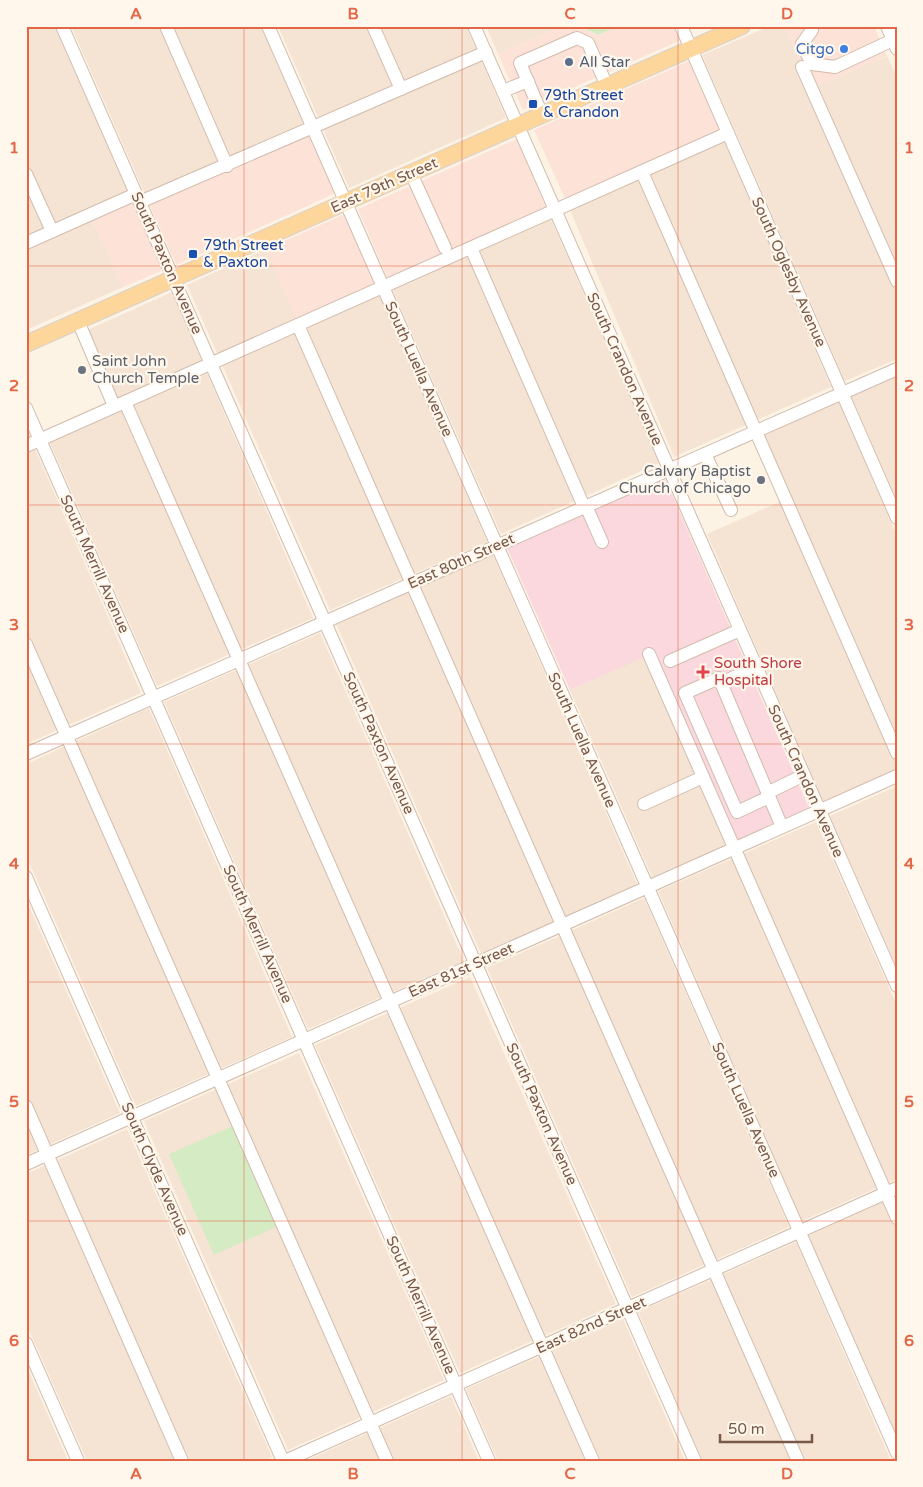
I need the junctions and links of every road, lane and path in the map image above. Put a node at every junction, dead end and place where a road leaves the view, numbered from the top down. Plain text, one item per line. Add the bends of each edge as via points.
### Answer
1 (62, 26) edge
2 (166, 26) edge
3 (268, 26) edge
4 (373, 26) edge
5 (474, 26) edge
6 (682, 26) edge
7 (742, 26) edge
8 (887, 26) edge
9 (814, 27) edge
10 (895, 45) edge
11 (692, 49) junction
12 (486, 52) junction
13 (802, 66) dead end
14 (528, 81) junction
15 (607, 86) junction
16 (401, 89) junction
17 (503, 92) junction
18 (542, 115) junction
19 (518, 126) junction
20 (313, 128) junction
21 (728, 133) junction
22 (227, 166) junction
23 (642, 172) junction
24 (411, 173) junction
25 (26, 174) edge
26 (138, 198) junction
27 (346, 202) junction
28 (556, 210) junction
29 (52, 231) junction
30 (26, 243) edge
31 (445, 248) dead end
32 (471, 248) junction
33 (174, 278) junction
34 (897, 281) edge
35 (383, 287) junction
36 (78, 321) junction
37 (298, 324) junction
38 (26, 344) edge
39 (211, 364) junction
40 (897, 369) edge
41 (842, 393) junction
42 (120, 404) junction
43 (26, 408) edge
44 (757, 431) junction
45 (40, 440) junction
46 (26, 446) edge
47 (705, 454) junction
48 (670, 469) junction
49 (585, 507) junction
50 (731, 510) dead end
51 (897, 518) edge
52 (602, 542) dead end
53 (497, 546) junction
54 (412, 583) junction
55 (325, 622) junction
56 (740, 630) junction
57 (26, 644) edge
58 (649, 654) dead end
59 (239, 660) junction
60 (670, 661) dead end
61 (756, 667) junction
62 (721, 683) junction
63 (154, 698) junction
64 (67, 736) junction
65 (897, 753) edge
66 (26, 754) edge
67 (804, 775) junction
68 (897, 776) edge
69 (703, 777) junction
70 (768, 795) junction
71 (644, 804) dead end
72 (820, 810) junction
73 (782, 827) junction
74 (734, 848) junction
75 (26, 877) edge
76 (647, 887) junction
77 (562, 925) junction
78 (476, 963) junction
79 (897, 986) edge
80 (390, 1002) junction
81 (304, 1040) junction
82 (218, 1078) junction
83 (26, 1106) edge
84 (132, 1117) junction
85 (48, 1154) junction
86 (26, 1164) edge
87 (891, 1191) edge
88 (897, 1218) edge
89 (799, 1232) junction
90 (713, 1270) junction
91 (628, 1308) junction
92 (26, 1342) edge
93 (542, 1346) junction
94 (456, 1384) junction
95 (371, 1422) junction
96 (897, 1453) edge
97 (78, 1461) edge
98 (182, 1461) edge
99 (284, 1461) edge
100 (388, 1461) edge
101 (489, 1461) edge
102 (593, 1461) edge
103 (695, 1461) edge
104 (798, 1461) edge

1 - 26 street, South Paxton Avenue
2 - 22 street
3 - 20 street, South Luella Avenue
4 - 16 street
5 - 12 street, South Crandon Avenue
6 - 11 street, South Oglesby Avenue
7 - 11 main road, East 79th Street
8 - 10 street
9 - 10 street via 802,44 812,64 835,67
11 - 15 main road, East 79th Street
11 - 21 street, South Oglesby Avenue
12 - 16 street
12 - 17 street, South Crandon Avenue
13 - 34 street
14 - 15 street via 520,63 577,38 588,43
14 - 17 street
14 - 18 street
15 - 18 main road, East 79th Street
16 - 20 street
17 - 19 street, South Crandon Avenue
18 - 19 main road, East 79th Street
19 - 24 main road, East 79th Street
19 - 28 street, South Crandon Avenue
20 - 22 street
20 - 27 street, South Luella Avenue
21 - 23 street
21 - 41 street, South Oglesby Avenue
22 - 26 street
23 - 28 street
23 - 44 street
24 - 27 main road, East 79th Street
24 - 31 street
25 - 29 street
26 - 29 street
26 - 33 street, South Paxton Avenue
27 - 33 main road, East 79th Street
27 - 35 street, South Luella Avenue
28 - 32 street
28 - 48 street, South Crandon Avenue
29 - 30 street
32 - 35 street
32 - 49 street
33 - 36 main road, East 79th Street
33 - 39 street, South Paxton Avenue
35 - 37 street
35 - 53 street, South Luella Avenue
36 - 38 main road, East 79th Street
36 - 42 street
37 - 39 street
37 - 54 street
39 - 42 street
39 - 55 street, South Paxton Avenue
40 - 41 street, East 80th Street
41 - 44 street, East 80th Street
41 - 51 street, South Oglesby Avenue
42 - 45 street
42 - 59 street
43 - 45 street, South Merrill Avenue
44 - 47 street, East 80th Street
44 - 65 street
45 - 46 street
45 - 63 street, South Merrill Avenue
47 - 48 street, East 80th Street
47 - 50 street
48 - 49 street, East 80th Street
48 - 56 street, South Crandon Avenue
49 - 52 street
49 - 53 street, East 80th Street
53 - 54 street, East 80th Street
53 - 76 street, South Luella Avenue
54 - 55 street, East 80th Street
54 - 77 street
55 - 59 street, East 80th Street
55 - 78 street, South Paxton Avenue
56 - 60 street
56 - 61 street, South Crandon Avenue
57 - 64 street
58 - 69 street
59 - 63 street, East 80th Street
59 - 80 street
61 - 62 street
61 - 67 street, South Crandon Avenue
62 - 70 street
62 - 70 street via 719,678 685,692 737,812
63 - 64 street, East 80th Street
63 - 81 street, South Merrill Avenue
64 - 66 street, East 80th Street
64 - 82 street
67 - 70 street
67 - 72 street, South Crandon Avenue
68 - 72 street, East 81st Street
69 - 71 street
69 - 74 street
70 - 73 street
72 - 73 street, East 81st Street
72 - 79 street, South Crandon Avenue
73 - 74 street, East 81st Street
74 - 76 street, East 81st Street
74 - 87 street
75 - 84 street, South Clyde Avenue
76 - 77 street, East 81st Street
76 - 89 street, South Luella Avenue
77 - 78 street, East 81st Street
77 - 90 street
78 - 80 street, East 81st Street
78 - 91 street, South Paxton Avenue
80 - 81 street, East 81st Street
80 - 93 street
81 - 82 street, East 81st Street
81 - 94 street, South Merrill Avenue
82 - 84 street, East 81st Street
82 - 95 street
83 - 85 street
84 - 85 street, East 81st Street
84 - 99 street, South Clyde Avenue
85 - 86 street, East 81st Street
85 - 98 street
87 - 88 street
87 - 89 street, East 82nd Street
89 - 90 street, East 82nd Street
89 - 96 street, South Luella Avenue
90 - 91 street, East 82nd Street
90 - 104 street
91 - 93 street, East 82nd Street
91 - 103 street, South Paxton Avenue
92 - 97 street
93 - 94 street, East 82nd Street
93 - 102 street
94 - 95 street, East 82nd Street
94 - 101 street, South Merrill Avenue
95 - 99 street, East 82nd Street
95 - 100 street

